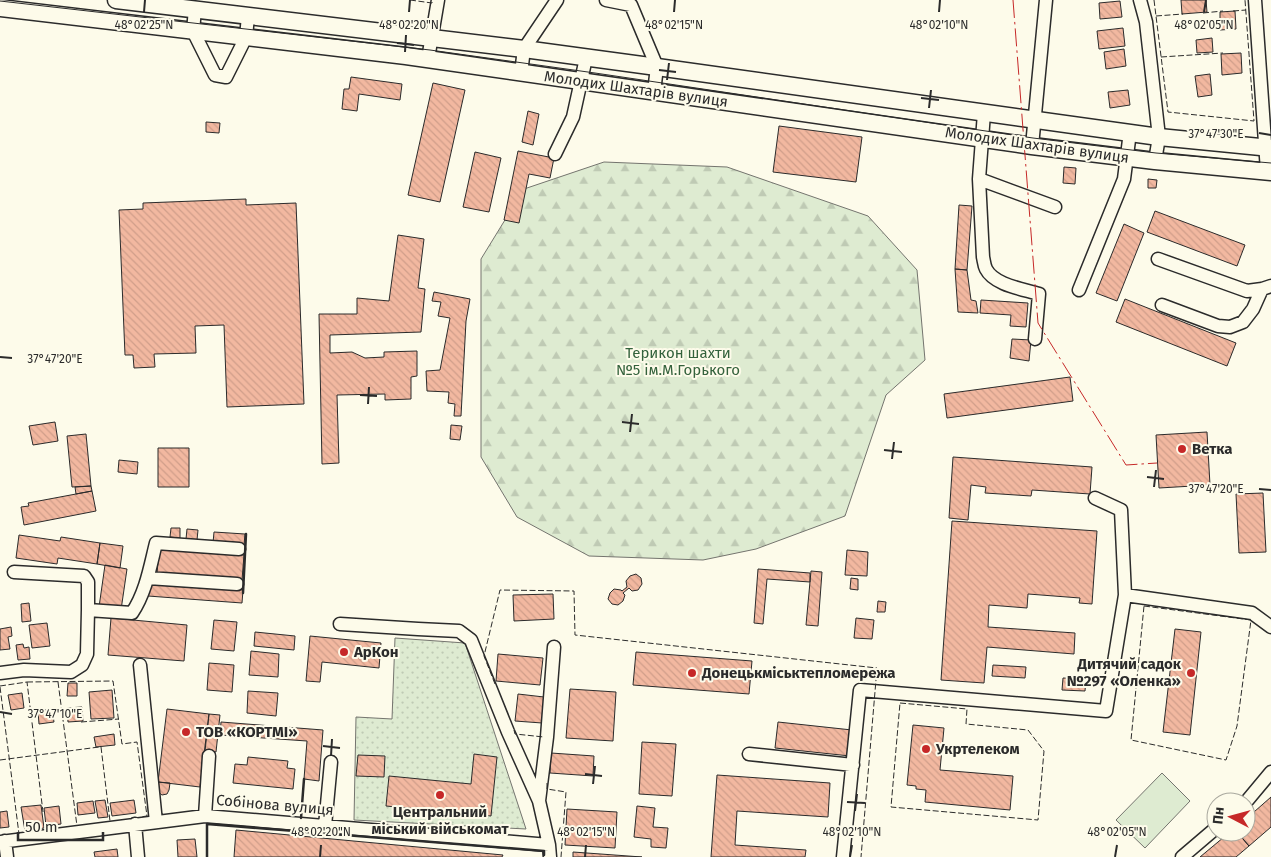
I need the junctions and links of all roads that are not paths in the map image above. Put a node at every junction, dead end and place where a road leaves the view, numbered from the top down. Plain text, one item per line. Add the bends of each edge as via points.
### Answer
1 (116, 0) edge
2 (121, 0) edge
3 (438, 0) edge
4 (558, 0) edge
5 (606, 0) edge
6 (1046, 0) edge
7 (1140, 0) edge
8 (1255, 0) edge
9 (0, 8) edge
10 (196, 9) junction
11 (248, 16) junction
12 (118, 22) junction
13 (193, 31) junction
14 (246, 37) junction
15 (432, 38) junction
16 (524, 49) junction
17 (586, 58) junction
18 (428, 59) junction
19 (657, 67) junction
20 (521, 72) junction
21 (581, 81) junction
22 (654, 92) junction
23 (984, 113) junction
24 (1035, 120) junction
25 (1130, 132) junction
26 (1159, 137) junction
27 (982, 139) junction
28 (1032, 146) junction
29 (1268, 148) edge
30 (555, 154) dead end
31 (1126, 157) junction
32 (1155, 161) junction
33 (1269, 171) edge
34 (979, 179) junction
35 (1055, 207) dead end
36 (1158, 259) dead end
37 (1267, 287) edge
38 (1079, 290) dead end
39 (1162, 305) dead end
40 (1035, 339) dead end
41 (1096, 498) dead end
42 (239, 549) dead end
43 (14, 572) dead end
44 (148, 578) junction
45 (237, 584) dead end
46 (1126, 595) junction
47 (88, 610) junction
48 (340, 624) dead end
49 (1271, 627) edge
50 (554, 647) dead end
51 (140, 665) dead end
52 (0, 673) edge
53 (749, 754) dead end
54 (209, 756) dead end
55 (331, 762) dead end
56 (853, 765) junction
57 (1271, 772) edge
58 (1254, 792) edge
59 (539, 801) junction
60 (205, 816) junction
61 (156, 822) junction
62 (135, 824) junction
63 (325, 826) junction
64 (1206, 837) edge
65 (2, 842) edge
66 (549, 851) edge
67 (7, 857) edge
68 (138, 857) edge
69 (843, 857) edge
70 (1182, 857) edge

1 - 2 main road, Молодих Шахтарів вулиця
2 - 10 main road, Молодих Шахтарів вулиця
2 - 12 street
3 - 15 street
4 - 16 street
5 - 19 street via 631,4
6 - 24 street
7 - 26 street via 1146,22
8 - 29 street
9 - 12 main road, Молодих Шахтарів вулиця
10 - 11 main road, Молодих Шахтарів вулиця
10 - 13 street
11 - 14 street
11 - 15 main road, Молодих Шахтарів вулиця
12 - 13 main road, Молодих Шахтарів вулиця
13 - 14 main road, Молодих Шахтарів вулиця
13 - 14 street via 215,75 226,76
14 - 18 main road, Молодих Шахтарів вулиця
15 - 16 main road, Молодих Шахтарів вулиця
15 - 18 street
16 - 17 main road, Молодих Шахтарів вулиця
16 - 20 street
17 - 19 main road, Молодих Шахтарів вулиця
17 - 21 street
18 - 20 main road, Молодих Шахтарів вулиця
19 - 22 street
19 - 23 main road, Молодих Шахтарів вулиця
20 - 21 main road, Молодих Шахтарів вулиця
21 - 22 main road, Молодих Шахтарів вулиця
21 - 30 street via 573,118
22 - 27 main road, Молодих Шахтарів вулиця
23 - 24 main road, Молодих Шахтарів вулиця
23 - 27 street
24 - 25 main road, Молодих Шахтарів вулиця
24 - 28 street
25 - 26 main road, Молодих Шахтарів вулиця
25 - 31 street
26 - 29 main road, Молодих Шахтарів вулиця
26 - 32 street
27 - 28 main road, Молодих Шахтарів вулиця
27 - 34 street
28 - 31 main road, Молодих Шахтарів вулиця
29 - 33 street
31 - 32 main road, Молодих Шахтарів вулиця
31 - 38 street via 1124,179
32 - 33 main road, Молодих Шахтарів вулиця
34 - 35 street
34 - 40 street via 985,268 1003,283 1039,294
36 - 37 street via 1247,292
37 - 39 street via 1243,322 1230,327 1218,326
41 - 46 street via 1121,510
42 - 44 street via 156,543
43 - 47 street via 84,576 88,582
44 - 45 street
44 - 47 street via 140,602 132,613
46 - 49 street via 1252,613
46 - 56 street via 1106,711 860,690
47 - 52 street via 87,654 82,665 71,672 24,670
48 - 59 street via 459,631 471,640
50 - 59 street
51 - 61 street
53 - 56 street
54 - 60 street
55 - 63 street
56 - 69 street
57 - 58 street
59 - 66 street
60 - 61 street, Собінова вулиця
60 - 63 street, Собінова вулиця
61 - 62 street, Собінова вулиця
62 - 65 street, Собінова вулиця
62 - 68 street
63 - 66 street, Собінова вулиця
64 - 70 street
65 - 67 street

